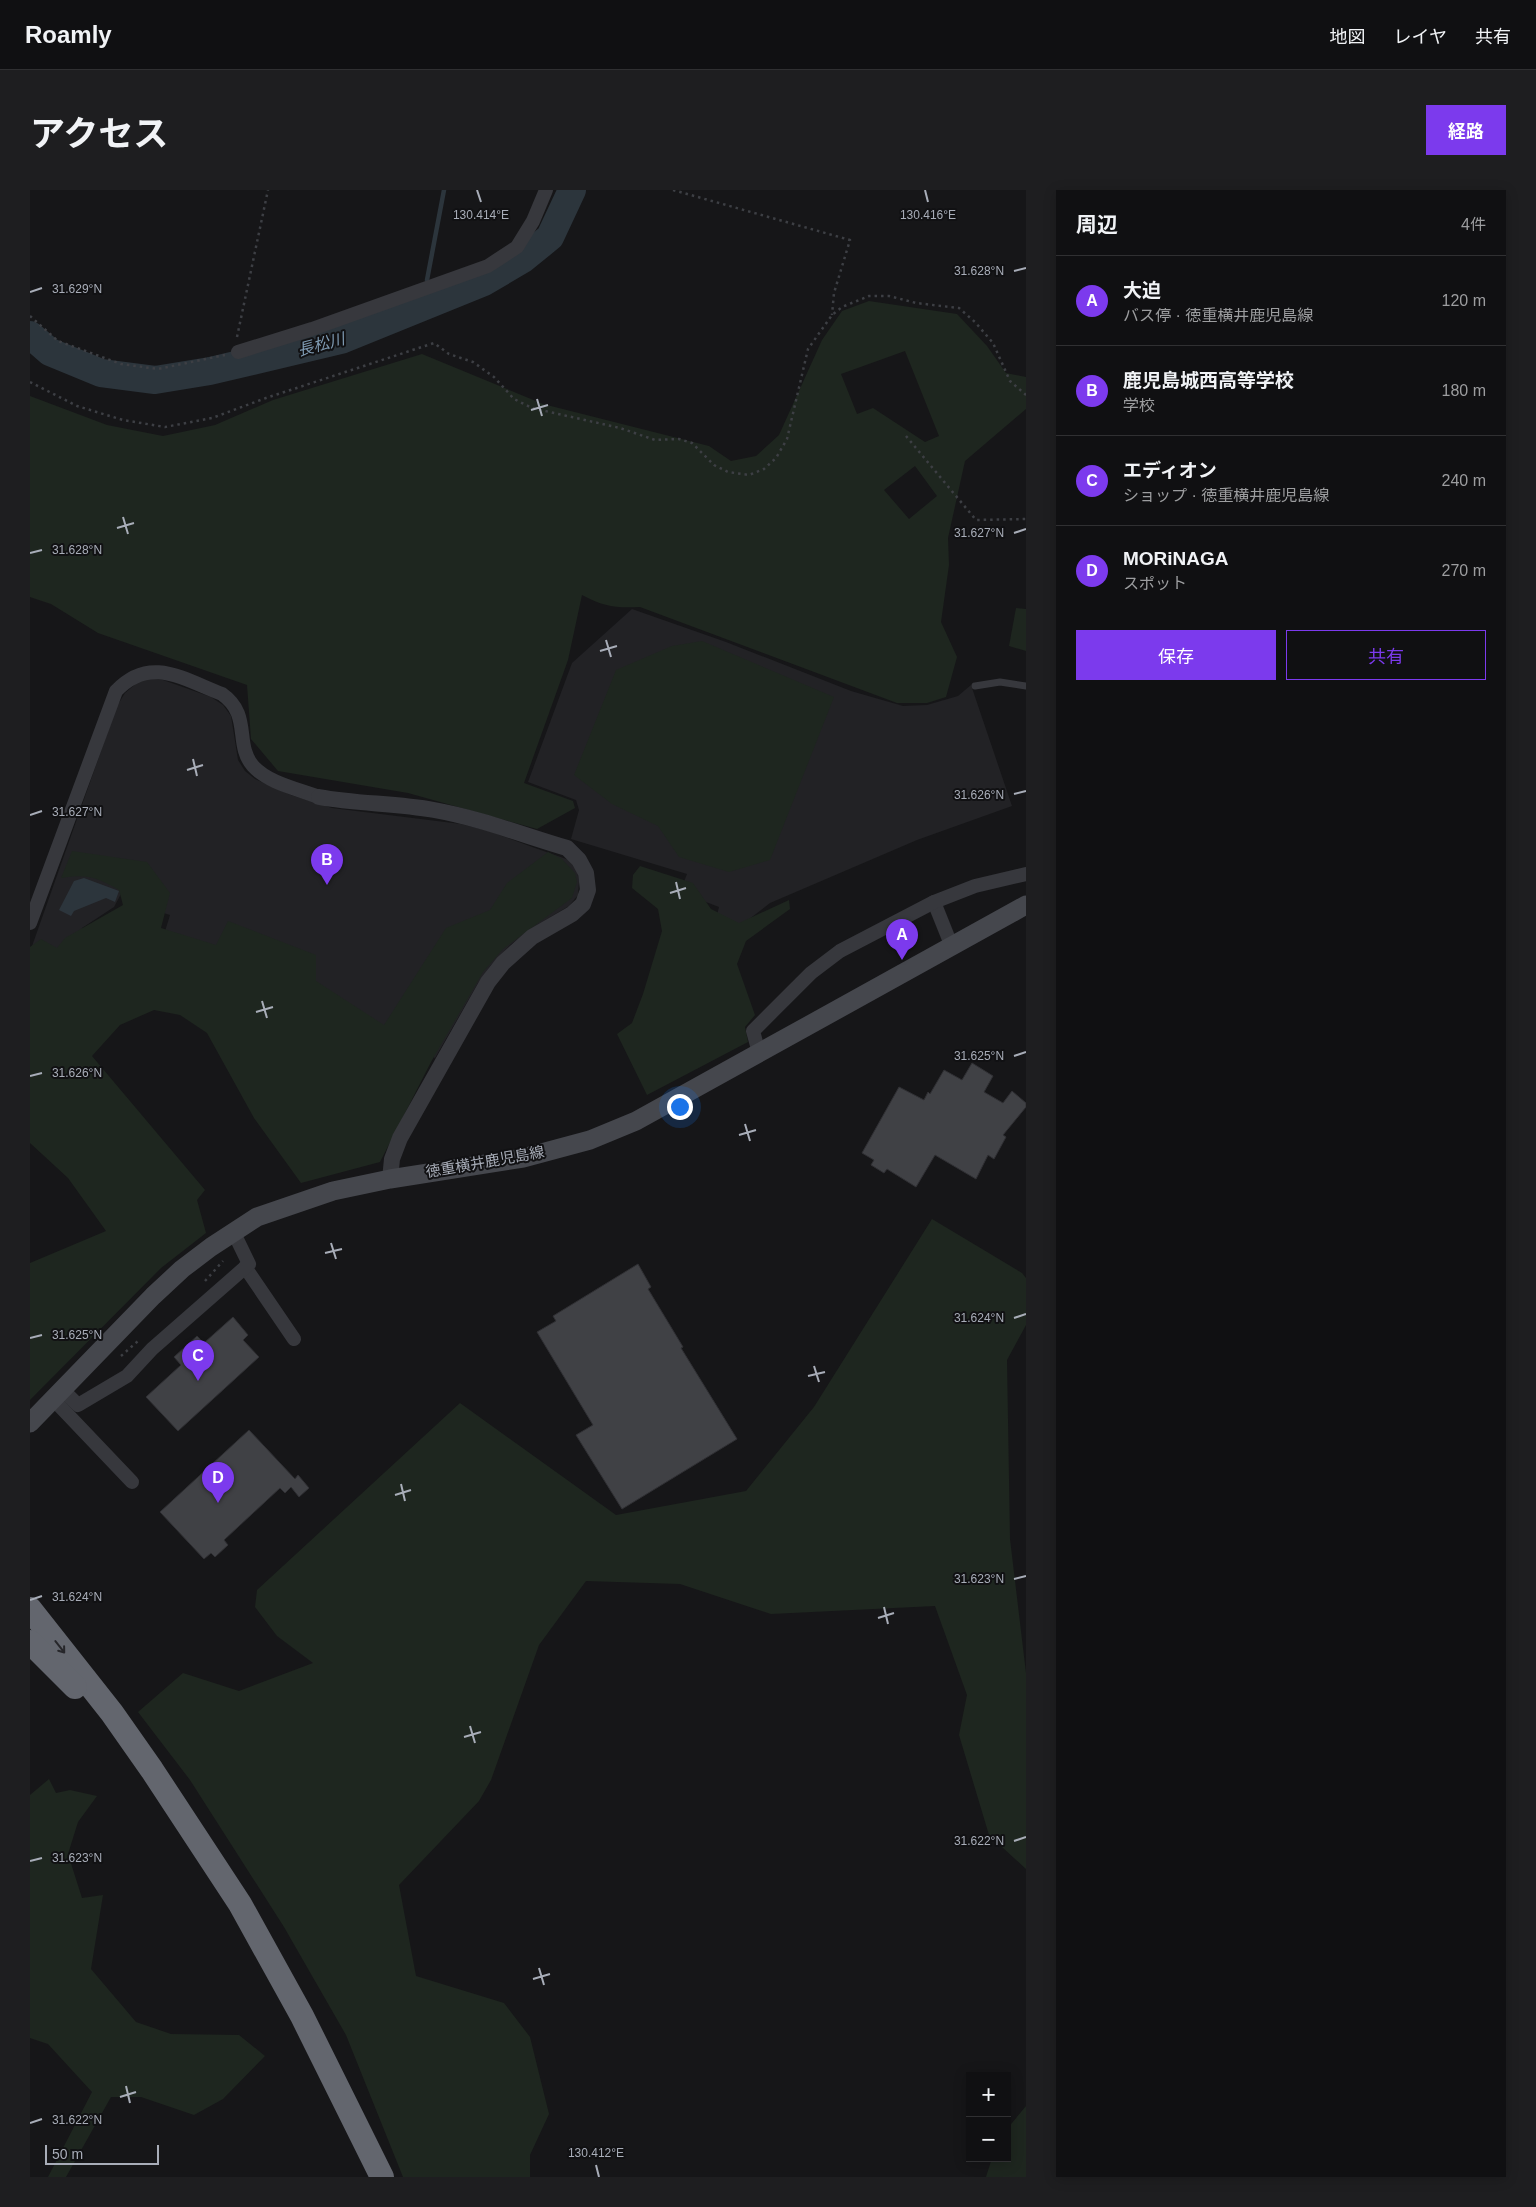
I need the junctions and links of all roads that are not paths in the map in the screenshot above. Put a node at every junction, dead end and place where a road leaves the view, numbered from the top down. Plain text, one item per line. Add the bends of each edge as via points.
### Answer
1 (546, 190) edge
2 (238, 352) road end
3 (975, 686) dead end
4 (1026, 686) edge
5 (319, 798) joint
6 (1026, 874) edge
7 (934, 902) junction
8 (1026, 905) edge
9 (30, 923) edge
10 (952, 947) junction
11 (759, 1053) junction
12 (390, 1178) junction
13 (236, 1238) junction
14 (245, 1267) junction
15 (294, 1339) dead end
16 (58, 1394) junction
17 (30, 1423) edge
18 (132, 1482) dead end
19 (30, 1608) edge
20 (30, 1642) edge
21 (126, 1734) junction
22 (352, 2117) junction
23 (371, 2177) edge
24 (382, 2177) edge

1 - 2 street via 517,247 488,266
3 - 4 lane via 1000,682
5 - 9 street via 273,780 252,765 246,755 237,709 222,694 156,671 126,680 116,692
5 - 12 street via 464,816 567,848 586,872 588,890 583,904 516,949 488,982 400,1138 392,1158
6 - 7 street via 975,886
7 - 10 street
7 - 11 street via 840,951 811,973 753,1031
8 - 10 main road, 徳重横井鹿児島線
10 - 11 main road, 徳重横井鹿児島線
11 - 12 main road, 徳重横井鹿児島線 via 636,1121 590,1140 523,1158
12 - 13 main road, 徳重横井鹿児島線 via 280,1207 257,1217
13 - 14 street via 249,1264
13 - 16 main road, 徳重横井鹿児島線 via 182,1269
14 - 15 street
14 - 16 street via 152,1349 127,1376 78,1405
16 - 17 main road, 徳重横井鹿児島線
16 - 18 street
19 -> 21 highway
20 - 21 highway
21 - 22 highway via 240,1904 302,2016
22 - 23 highway
22 - 24 highway

